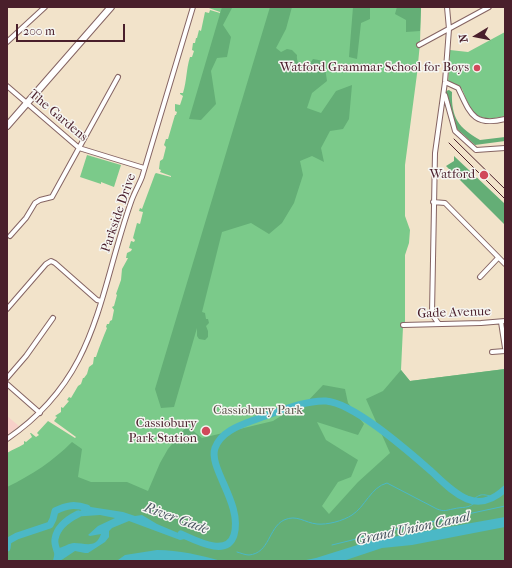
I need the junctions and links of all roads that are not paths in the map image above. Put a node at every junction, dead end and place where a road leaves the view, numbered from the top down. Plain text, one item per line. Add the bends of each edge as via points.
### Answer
1 (45, 7) edge
2 (111, 7) edge
3 (193, 7) edge
4 (447, 7) edge
5 (489, 7) edge
6 (449, 29) junction
7 (7, 42) edge
8 (419, 45) dead end
9 (118, 77) dead end
10 (445, 82) junction
11 (7, 86) edge
12 (444, 92) junction
13 (27, 103) junction
14 (505, 119) edge
15 (7, 126) edge
16 (79, 148) junction
17 (505, 148) edge
18 (144, 168) junction
19 (433, 202) junction
20 (10, 236) dead end
21 (498, 258) junction
22 (505, 264) edge
23 (480, 277) dead end
24 (101, 301) junction
25 (7, 309) edge
26 (433, 316) junction
27 (53, 318) dead end
28 (503, 321) edge
29 (439, 324) junction
30 (403, 325) dead end
31 (426, 325) junction
32 (505, 348) edge
33 (505, 351) edge
34 (492, 352) dead end
35 (7, 378) edge
36 (7, 384) edge
37 (40, 413) junction
38 (7, 439) edge

1 - 7 street
2 - 13 street
3 - 18 street, Parkside Drive
4 - 6 street
5 - 6 street
6 - 8 street
6 - 10 street
9 - 16 street
10 - 12 street
10 - 14 street via 458,88 469,112 480,120 493,122
11 - 13 street, The Gardens
12 - 17 street via 455,131 476,150
12 - 19 street via 435,153
13 - 15 street
13 - 16 street, The Gardens
16 - 18 street, The Gardens
16 - 20 street via 52,197 35,203
18 - 24 street, Parkside Drive via 131,200
19 - 21 street via 445,203
19 - 26 street
21 - 22 street
21 - 23 street
24 - 25 street via 51,261
24 - 37 street, Parkside Drive via 88,342 77,364 61,390
26 - 29 street
26 - 31 street
27 - 35 street
28 - 29 street, Gade Avenue
28 - 32 street
29 - 31 street, Gade Avenue
30 - 31 street, Gade Avenue
33 - 34 street
36 - 37 street
37 - 38 street, Parkside Drive

